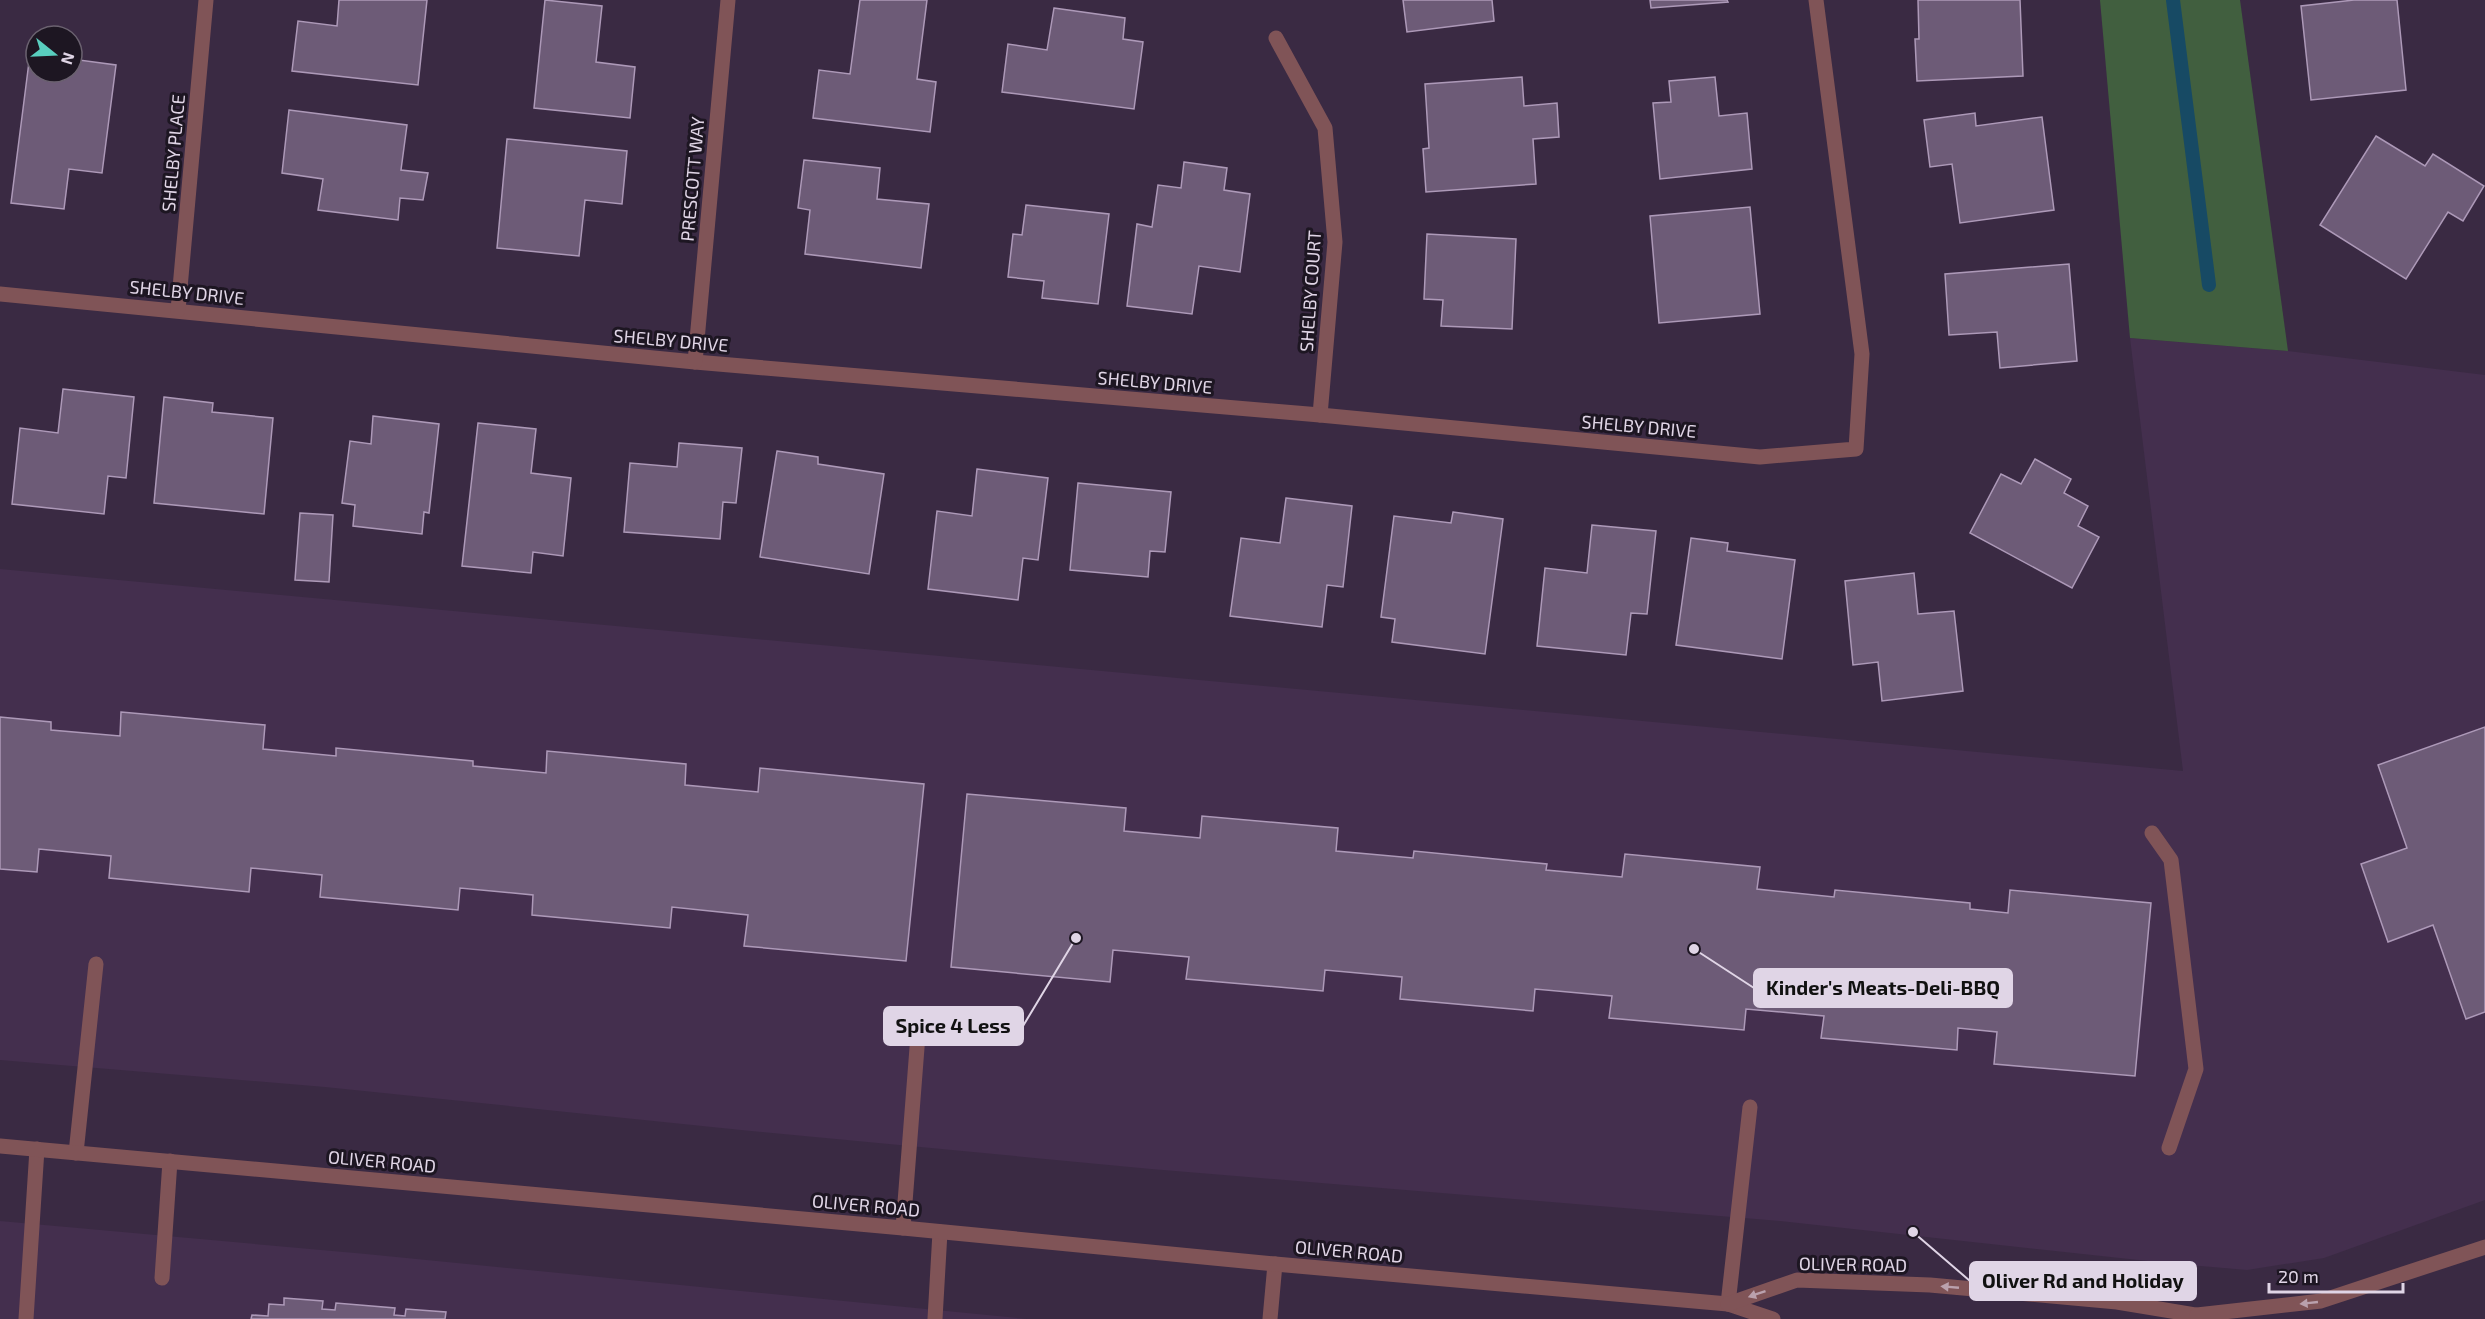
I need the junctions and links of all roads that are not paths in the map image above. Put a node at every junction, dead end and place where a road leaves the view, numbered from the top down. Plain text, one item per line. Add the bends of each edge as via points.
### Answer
1 (206, 0) edge
2 (728, 0) edge
3 (1816, 0) edge
4 (1276, 38) dead end
5 (0, 294) edge
6 (178, 310) junction
7 (695, 362) junction
8 (1320, 415) junction
9 (2152, 833) dead end
10 (96, 964) dead end
11 (918, 1035) dead end
12 (1750, 1107) dead end
13 (0, 1146) edge
14 (2169, 1148) dead end
15 (37, 1149) junction
16 (76, 1153) junction
17 (170, 1161) junction
18 (903, 1228) junction
19 (940, 1232) junction
20 (2485, 1247) edge
21 (1275, 1264) junction
22 (162, 1278) dead end
23 (1728, 1304) junction
24 (2201, 1317) edge
25 (26, 1319) edge
26 (934, 1319) edge
27 (1270, 1319) edge
28 (1773, 1319) edge

1 - 6 street, SHELBY PLACE
2 - 7 street, PRESCOTT WAY
3 - 8 street, SHELBY DRIVE via 1862,354 1856,449 1760,457
4 - 8 street, SHELBY COURT via 1325,128 1335,242
5 - 6 street, SHELBY DRIVE
6 - 7 street, SHELBY DRIVE
7 - 8 street, SHELBY DRIVE
9 - 14 street via 2171,860 2196,1069
10 - 16 street
11 - 18 street
12 - 23 street
13 - 15 street, OLIVER ROAD
15 - 16 street, OLIVER ROAD
15 - 25 street
16 - 17 street, OLIVER ROAD
17 - 18 street, OLIVER ROAD
17 - 22 street
18 - 19 street, OLIVER ROAD
19 - 21 street, OLIVER ROAD
19 - 26 street
20 -> 24 street, OLIVER ROAD via 2321,1301
21 - 23 street, OLIVER ROAD
21 - 27 street
24 -> 23 street, OLIVER ROAD via 2117,1302 1954,1287 1797,1280
23 - 28 street, OLIVER ROAD

